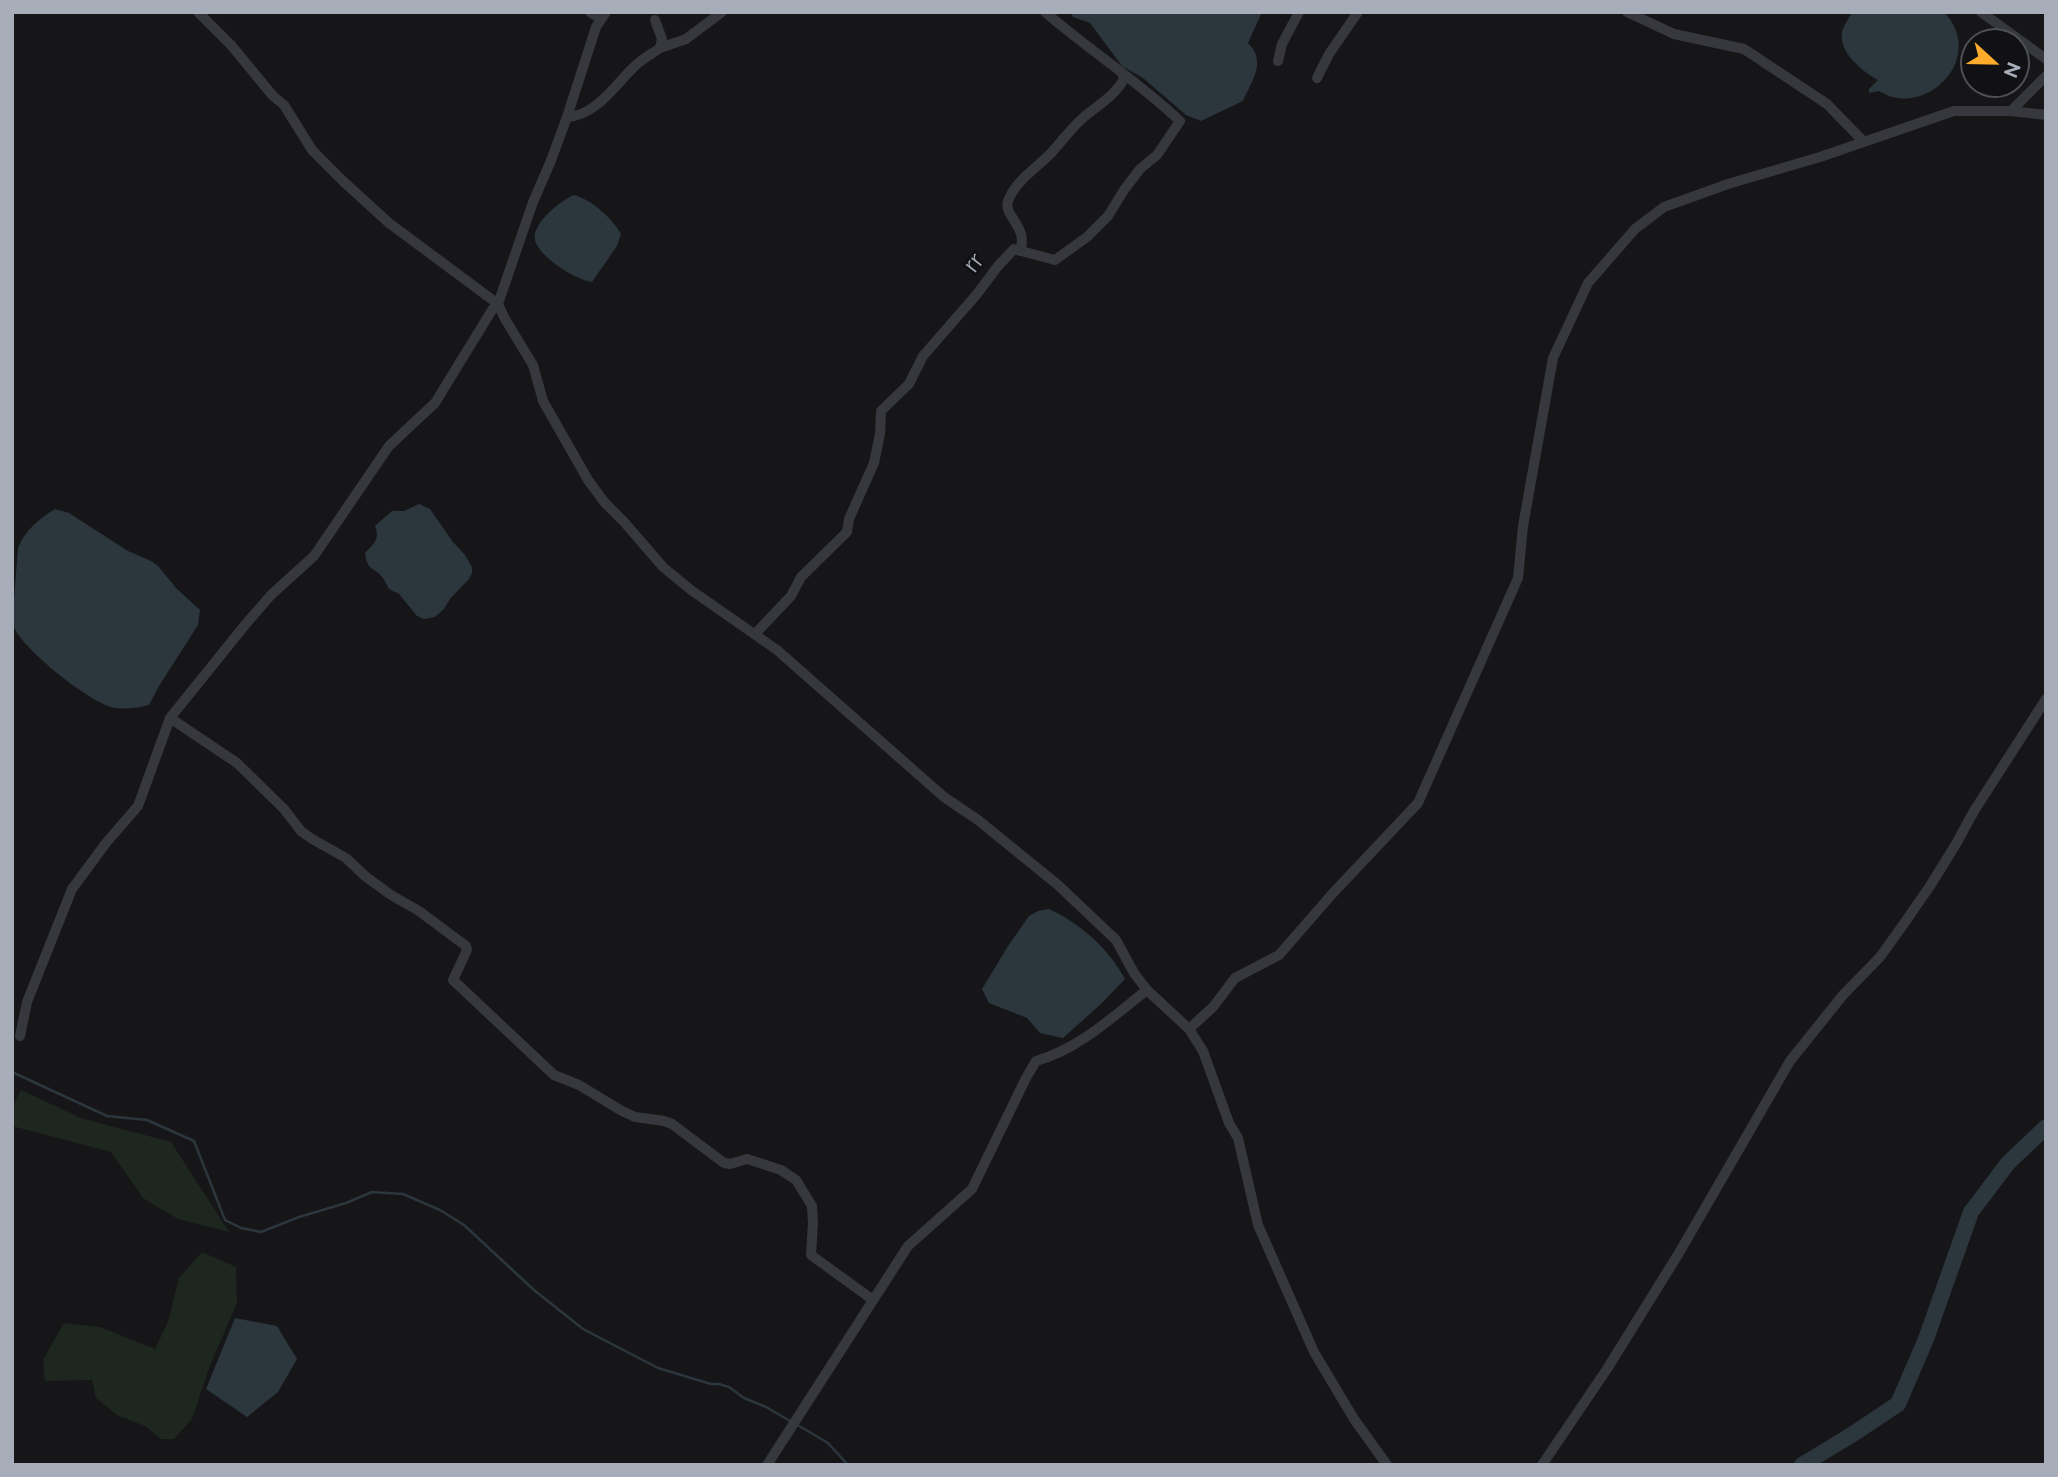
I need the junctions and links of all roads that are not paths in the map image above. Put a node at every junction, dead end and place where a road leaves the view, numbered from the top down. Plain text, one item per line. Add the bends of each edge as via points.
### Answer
1 (198, 12) edge
2 (590, 12) edge
3 (722, 12) edge
4 (1045, 12) edge
5 (1299, 12) edge
6 (1358, 12) edge
7 (1627, 12) edge
8 (1981, 12) edge
9 (2002, 12) edge
10 (603, 15) edge
11 (655, 20) dead end
12 (1995, 22) junction
13 (660, 48) junction
14 (2046, 59) edge
15 (1278, 61) dead end
16 (1122, 73) junction
17 (2046, 76) edge
18 (1318, 78) dead end
19 (2011, 111) junction
20 (2046, 115) edge
21 (567, 117) junction
22 (1864, 142) junction
23 (1020, 251) junction
24 (498, 304) junction
25 (755, 634) junction
26 (2046, 699) edge
27 (2036, 713) junction
28 (170, 718) junction
29 (2046, 720) edge
30 (1147, 990) junction
31 (1189, 1029) junction
32 (20, 1036) dead end
33 (873, 1300) junction
34 (767, 1465) edge
35 (1387, 1465) edge
36 (1542, 1465) edge

1 - 24 street via 284,105 312,150 344,182 389,223
2 - 10 street
3 - 13 street via 686,39
4 - 16 street, rr
5 - 15 street
6 - 18 street
7 - 22 street via 1674,34 1744,49 1827,104
8 - 12 street
9 - 12 street
10 - 21 street
11 - 13 street via 662,39
12 - 14 street
13 - 21 street via 595,106 577,117
16 - 23 street via 1124,79 1114,93 1075,125 1009,199 1008,208 1022,233
16 - 23 street, rr via 1180,121 1108,216 1087,236 1055,260
17 - 19 street
19 - 20 street
19 - 22 street via 1954,111
21 - 24 street
22 - 31 street via 1664,207 1635,229 1588,283 1553,358 1518,578 1418,803 1279,955 1235,978
23 - 25 street, rr via 1014,249 1007,255 923,356 909,384 881,411 874,463 847,532 801,577 791,596
24 - 25 street via 533,365 543,401 605,503 663,567
24 - 28 street via 435,403 389,446 314,556 271,595
25 - 30 street via 944,797 1058,885 1116,940
26 - 27 street
27 - 29 street
27 - 36 street via 1903,925 1790,1061 1679,1253
28 - 32 street via 138,806 72,889 27,1002
28 - 33 street via 237,763 301,831 346,858 466,946 453,980 554,1075 635,1117 672,1124 724,1163 747,1159 791,1175 812,1206 811,1255
30 - 31 street
30 - 33 street via 1081,1041 1036,1061 972,1189 908,1246
31 - 35 street via 1203,1051 1238,1138 1258,1225 1314,1352
33 - 34 street

